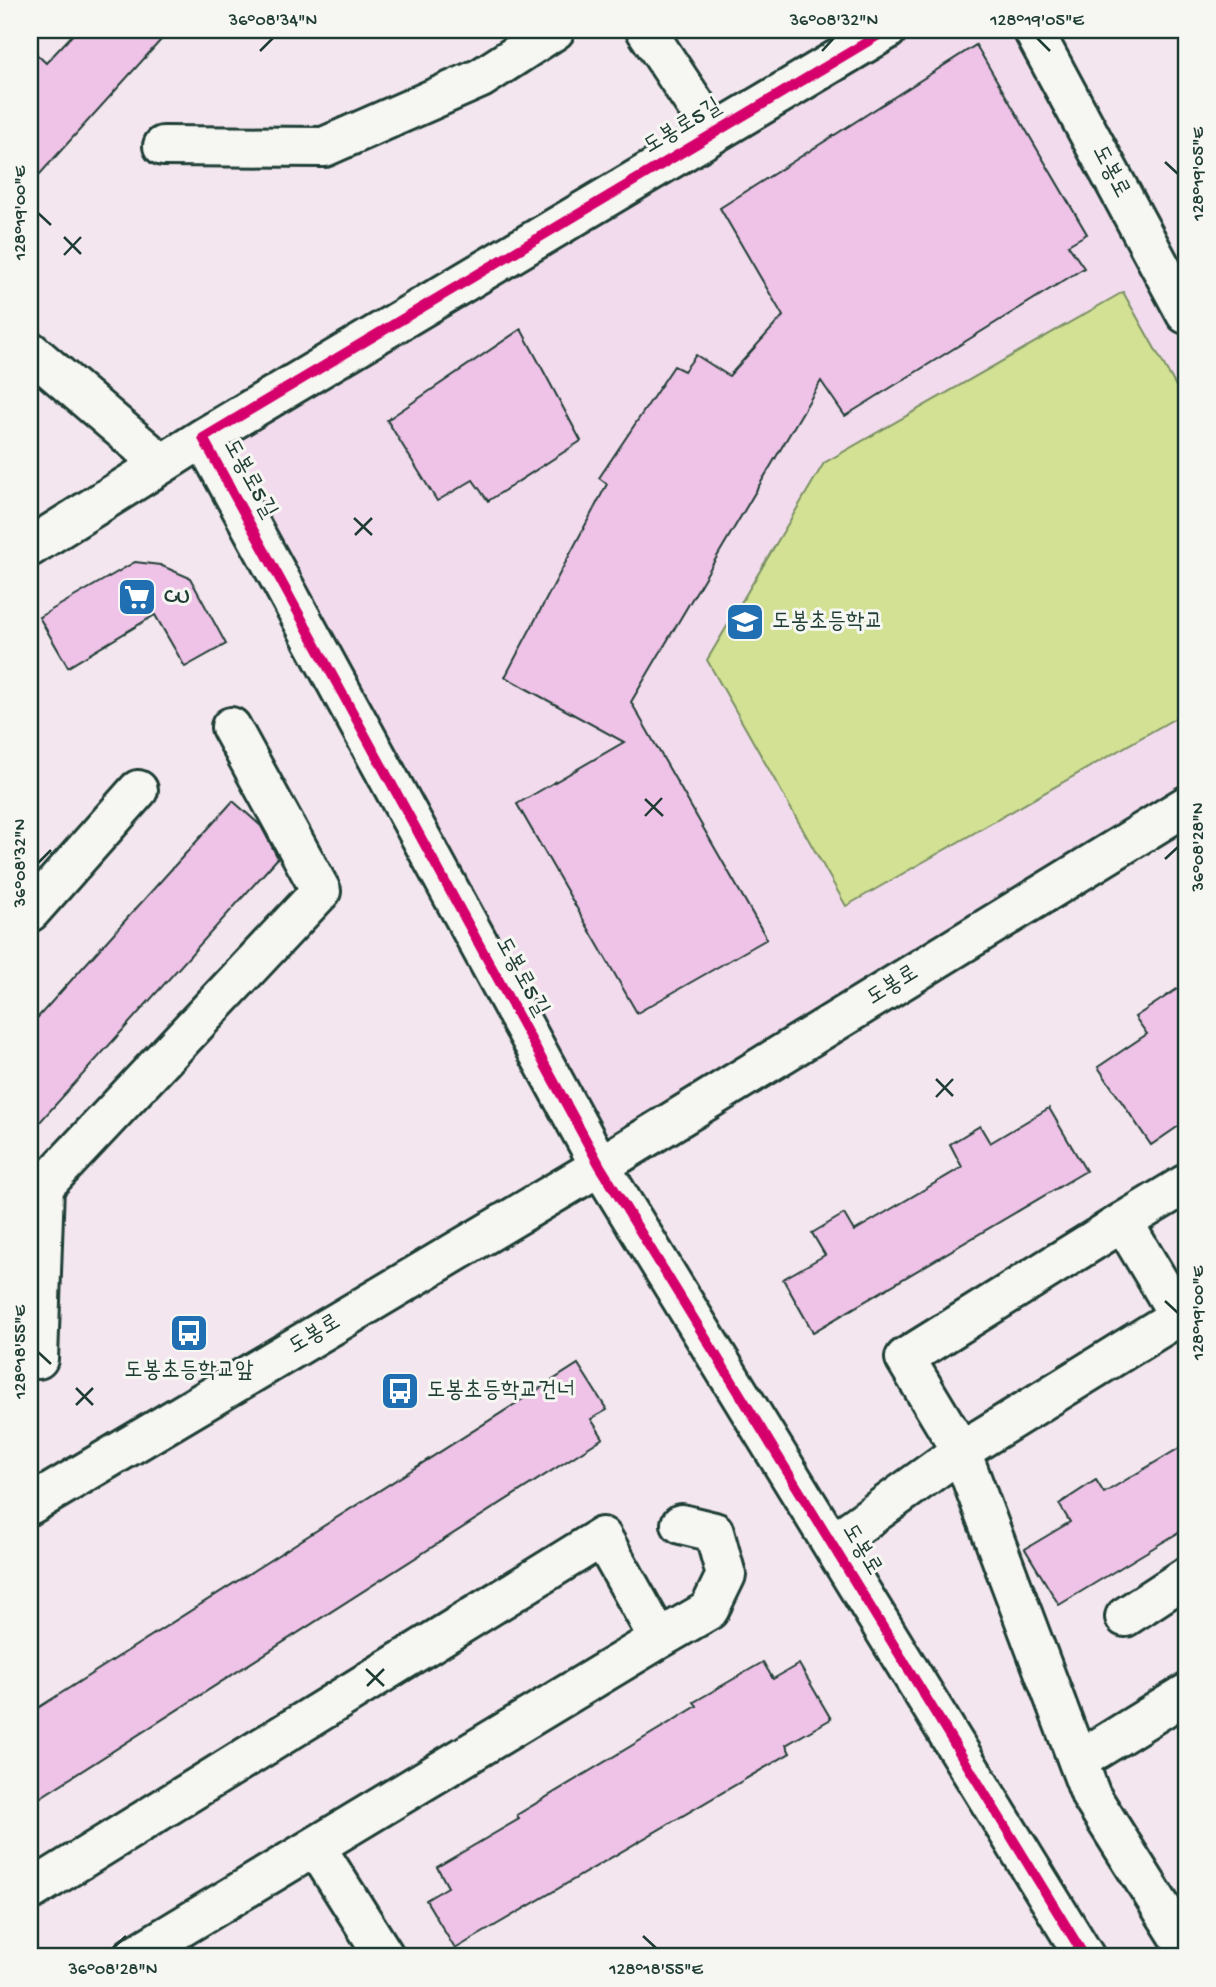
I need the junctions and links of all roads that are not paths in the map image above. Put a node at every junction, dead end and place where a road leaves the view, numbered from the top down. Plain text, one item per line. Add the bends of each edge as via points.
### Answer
1 (555, 30) edge
2 (646, 30) edge
3 (887, 30) edge
4 (1033, 30) edge
5 (714, 133) junction
6 (163, 146) dead end
7 (1186, 314) edge
8 (30, 351) edge
9 (203, 438) junction
10 (162, 464) junction
11 (30, 547) edge
12 (231, 727) dead end
13 (138, 790) dead end
14 (1186, 806) edge
15 (30, 912) edge
16 (600, 1166) junction
17 (1186, 1184) edge
18 (37, 1186) edge
19 (1124, 1222) junction
20 (38, 1359) dead end
21 (961, 1451) junction
22 (30, 1505) edge
23 (681, 1524) dead end
24 (832, 1543) junction
25 (1186, 1577) edge
26 (1125, 1617) dead end
27 (659, 1639) junction
28 (1186, 1693) edge
29 (1078, 1761) junction
30 (316, 1847) junction
31 (30, 1891) edge
32 (1186, 1947) edge
33 (132, 1957) edge
34 (385, 1957) edge
35 (1085, 1957) edge

1 - 6 street via 481,78 324,147
2 - 5 street
3 - 5 street, 도봉로5길
4 - 7 street, 도봉로
5 - 9 street, 도봉로5길
8 - 10 street
9 - 10 street
9 - 16 street, 도봉로5길
10 - 11 street
12 - 18 street via 321,891
13 - 15 street
14 - 16 street, 도봉로
16 - 22 street, 도봉로
16 - 24 street, 도봉로
17 - 19 street
18 - 20 street
19 - 21 street via 1179,1316
19 - 21 street via 905,1358
21 - 24 street
21 - 29 street
23 - 27 street via 714,1532 726,1575 709,1610
24 - 35 street, 도봉로
25 - 26 street
27 - 30 street
27 - 31 street via 601,1537
28 - 29 street
29 - 32 street via 1091,1796
30 - 33 street
30 - 34 street

